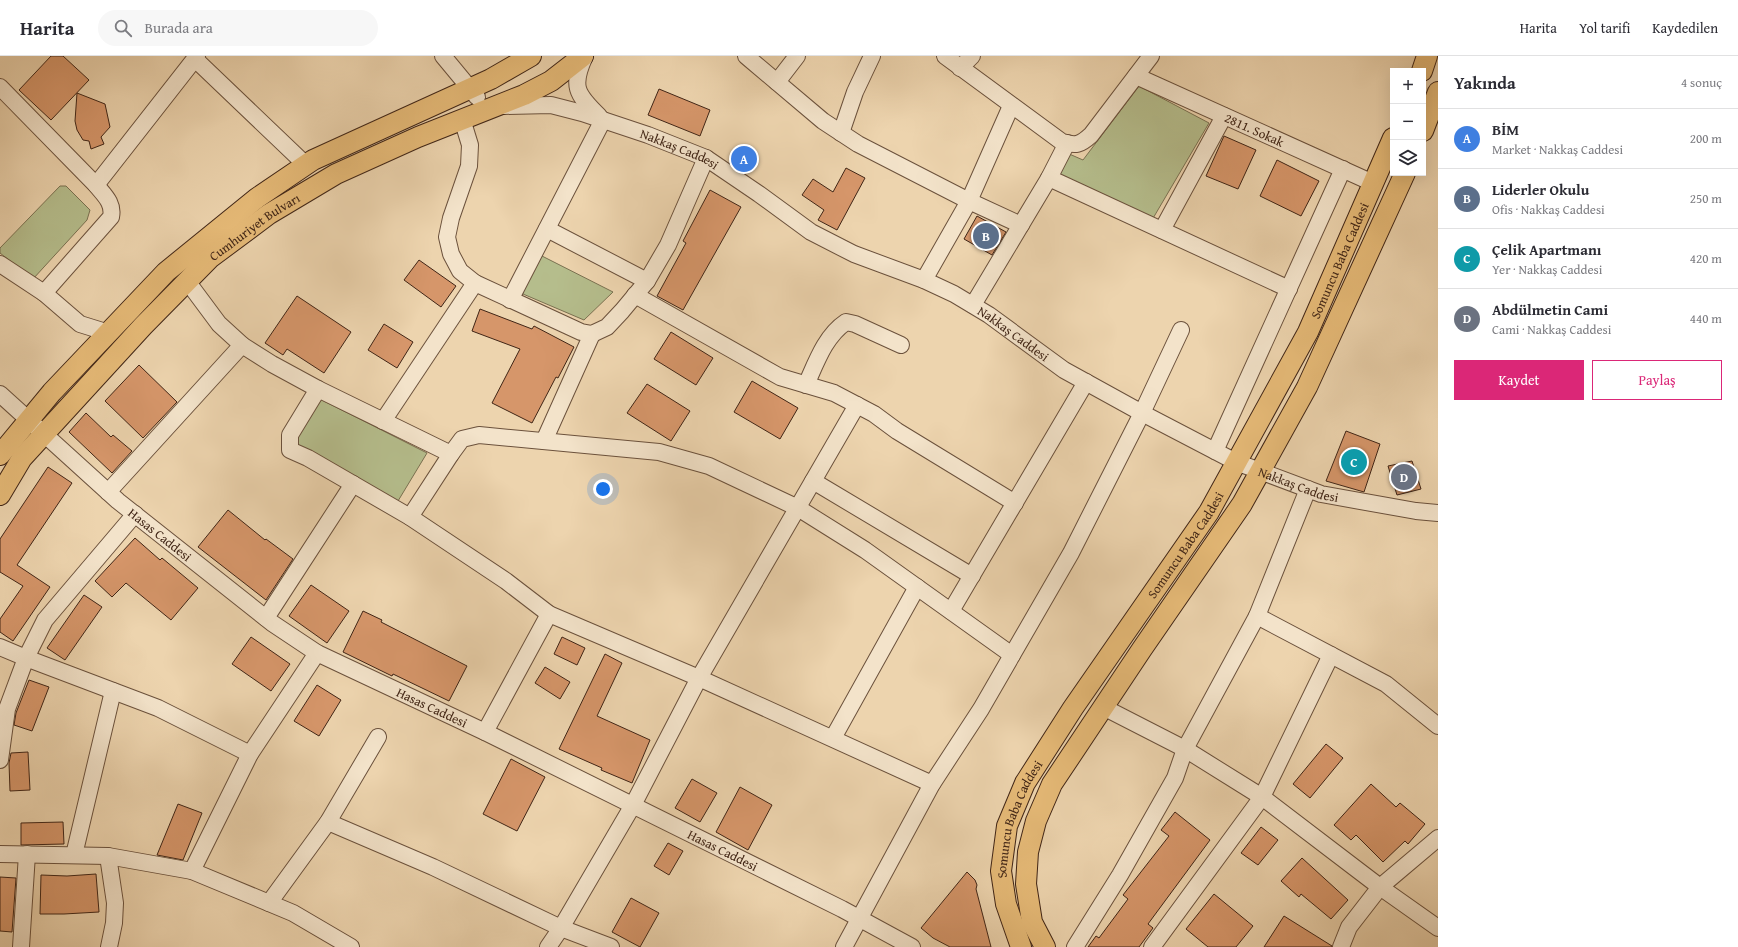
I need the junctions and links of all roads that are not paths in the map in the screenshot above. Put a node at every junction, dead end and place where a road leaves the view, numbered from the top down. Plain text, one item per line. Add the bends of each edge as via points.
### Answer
1 (443, 56) edge
2 (531, 56) edge
3 (566, 56) edge
4 (584, 56) edge
5 (746, 56) edge
6 (797, 56) edge
7 (872, 56) edge
8 (945, 56) edge
9 (972, 56) edge
10 (1151, 56) edge
11 (1427, 56) edge
12 (196, 58) edge
13 (960, 68) junction
14 (1423, 68) edge
15 (558, 75) junction
16 (1136, 76) junction
17 (777, 82) junction
18 (0, 87) edge
19 (1438, 92) edge
20 (483, 100) junction
21 (1011, 106) junction
22 (1224, 116) junction
23 (462, 119) junction
24 (603, 120) junction
25 (1430, 122) edge
26 (841, 133) junction
27 (1392, 140) edge
28 (1067, 143) junction
29 (706, 158) junction
30 (306, 165) junction
31 (1343, 169) junction
32 (1404, 176) edge
33 (1049, 178) junction
34 (1373, 183) junction
35 (96, 185) junction
36 (969, 201) junction
37 (1021, 225) junction
38 (547, 229) junction
39 (1162, 230) junction
40 (0, 264) edge
41 (924, 280) junction
42 (646, 281) junction
43 (187, 282) junction
44 (475, 283) junction
45 (1289, 289) junction
46 (44, 293) junction
47 (635, 295) junction
48 (510, 300) junction
49 (973, 305) junction
50 (80, 324) junction
51 (1181, 330) dead end
52 (109, 333) junction
53 (592, 334) junction
54 (242, 345) junction
55 (901, 345) dead end
56 (123, 348) junction
57 (91, 351) junction
58 (109, 363) junction
59 (1086, 382) junction
60 (806, 385) junction
61 (318, 389) junction
62 (0, 394) edge
63 (857, 405) junction
64 (1142, 413) junction
65 (29, 420) junction
66 (384, 421) junction
67 (44, 435) junction
68 (544, 441) junction
69 (1215, 451) junction
70 (451, 454) junction
71 (0, 455) edge
72 (1236, 462) junction
73 (1259, 471) junction
74 (813, 482) junction
75 (353, 484) junction
76 (1308, 489) junction
77 (108, 492) junction
78 (0, 495) edge
79 (1014, 503) junction
80 (798, 508) junction
81 (1438, 513) edge
82 (135, 514) junction
83 (410, 517) junction
84 (972, 576) junction
85 (917, 587) junction
86 (951, 611) junction
87 (549, 614) junction
88 (1257, 616) junction
89 (266, 618) junction
90 (0, 647) edge
91 (317, 653) junction
92 (1012, 655) junction
93 (1332, 655) junction
94 (26, 658) junction
95 (699, 678) junction
96 (113, 691) junction
97 (1103, 707) junction
98 (1438, 726) edge
99 (485, 732) junction
100 (378, 737) dead end
101 (833, 738) junction
102 (1185, 748) junction
103 (250, 754) junction
104 (0, 760) edge
105 (932, 784) junction
106 (1262, 797) junction
107 (633, 805) junction
108 (328, 822) junction
109 (1438, 838) edge
110 (0, 854) edge
111 (27, 854) junction
112 (74, 856) junction
113 (108, 856) junction
114 (192, 871) junction
115 (1380, 887) junction
116 (269, 903) junction
117 (860, 919) junction
118 (561, 928) junction
119 (1438, 928) edge
120 (1018, 945) edge
121 (21, 947) edge
122 (109, 947) edge
123 (351, 947) edge
124 (548, 947) edge
125 (611, 947) edge
126 (844, 947) edge
127 (912, 947) edge
128 (1045, 947) edge
129 (1075, 947) edge
130 (1152, 947) edge
131 (1341, 947) edge

1 - 20 street
2 - 20 main road, Cumhuriyet Bulvarı via 491,79
3 - 15 main road via 567,64
4 - 15 main road, Cumhuriyet Bulvarı
4 - 24 street via 578,72 578,88 583,101
5 - 17 street
6 - 17 street
7 - 26 street via 855,92
8 - 13 street
9 - 13 street
10 - 16 street
11 - 14 main road
12 - 30 street
12 - 35 street
13 - 21 street
15 - 20 main road, Cumhuriyet Bulvarı via 524,95
16 - 22 street, 2811. Sokak
16 - 28 street via 1091,135 1082,142 1073,145
17 - 26 street
18 - 35 street
19 - 25 main road
20 - 23 main road, Cumhuriyet Bulvarı
20 - 24 street, Nakkaş Caddesi via 551,105
20 - 30 main road, Cumhuriyet Bulvarı
21 - 28 street
21 - 36 street
22 - 31 street, 2811. Sokak
22 - 39 street
23 - 43 main road, Cumhuriyet Bulvarı via 418,136 336,174 269,214 210,258
23 - 44 street via 470,146 469,166 447,237 460,271
24 - 29 street, Nakkaş Caddesi
24 - 38 street
26 - 36 street
27 - 34 main road, Somuncu Baba Caddesi
28 - 33 street
29 - 41 street, Nakkaş Caddesi via 811,232 854,254
29 - 42 street via 668,245
30 - 52 main road, Cumhuriyet Bulvarı via 257,198 166,272
31 - 34 street, 2811. Sokak
31 - 45 street
32 - 73 main road, Somuncu Baba Caddesi via 1307,387
33 - 37 street
33 - 39 street
34 - 72 main road, Somuncu Baba Caddesi via 1308,332
35 - 46 street via 113,208 111,217
36 - 37 street
36 - 41 street
37 - 49 street
38 - 42 street
38 - 48 street
39 - 45 street
40 - 46 street
41 - 49 street, Nakkaş Caddesi
42 - 47 street
43 - 54 street via 219,324
43 - 56 main road, Cumhuriyet Bulvarı
44 - 48 street
44 - 66 street
45 - 69 street
46 - 50 street
47 - 53 street via 607,327
47 - 60 street via 780,376
48 - 53 street via 581,332
49 - 59 street, Nakkaş Caddesi via 1064,370
50 - 52 street
50 - 57 street
51 - 64 street
52 - 56 main road via 121,336
52 - 57 main road, Cumhuriyet Bulvarı
53 - 68 street
54 - 61 street
54 - 77 street
55 - 60 street via 846,322 826,344
56 - 58 main road, Cumhuriyet Bulvarı
57 - 58 main road via 93,360 98,363
57 - 65 main road, Cumhuriyet Bulvarı
58 - 67 main road, Cumhuriyet Bulvarı
59 - 64 street, Nakkaş Caddesi
59 - 79 street
60 - 63 street via 834,393
61 - 66 street
61 - 75 street via 290,435 290,450
62 - 65 street, Hasas Caddesi
63 - 74 street
63 - 79 street
64 - 69 street, Nakkaş Caddesi
64 - 92 street via 1071,554
65 - 67 street, Hasas Caddesi
65 - 71 main road, Cumhuriyet Bulvarı
66 - 70 street
67 - 77 street, Hasas Caddesi
67 - 78 main road, Cumhuriyet Bulvarı via 22,458
68 - 70 street via 479,435 462,439
68 - 80 street via 659,452 709,466
69 - 72 street, Nakkaş Caddesi
70 - 83 street
72 - 73 street, Nakkaş Caddesi
72 - 120 main road, Somuncu Baba Caddesi via 1209,512 1073,708 1025,783 1007,826 1000,872
73 - 76 street, Nakkaş Caddesi
73 - 97 main road, Somuncu Baba Caddesi via 1242,504
74 - 80 street
74 - 84 street
75 - 83 street
75 - 89 street
76 - 81 street, Nakkaş Caddesi via 1321,494
76 - 88 street
77 - 82 street, Hasas Caddesi
79 - 84 street
80 - 85 street via 865,550
80 - 95 street
82 - 89 street, Hasas Caddesi
82 - 94 street via 44,620
83 - 87 street via 506,581
84 - 86 street
85 - 86 street
85 - 101 street
86 - 92 street
87 - 95 street
87 - 99 street
88 - 93 street
88 - 102 street
89 - 91 street, Hasas Caddesi
90 - 94 street
91 - 99 street, Hasas Caddesi
91 - 103 street
92 - 105 street via 982,709
93 - 98 street via 1386,684
93 - 106 street
94 - 96 street
94 - 104 street via 7,709
95 - 101 street
95 - 107 street
96 - 103 street via 158,708
96 - 112 street
97 - 102 street
97 - 128 main road, Somuncu Baba Caddesi via 1052,784 1036,821 1028,852 1026,884 1032,922
99 - 107 street, Hasas Caddesi
100 - 108 street
101 - 105 street
102 - 106 street
102 - 129 street via 1175,778 1120,875
103 - 114 street
105 - 117 street
106 - 115 street
106 - 130 street
107 - 117 street, Hasas Caddesi
107 - 118 street
108 - 116 street
108 - 118 street via 433,867
109 - 115 street
110 - 111 street
111 - 112 street
111 - 121 street
112 - 113 street
113 - 114 street
113 - 122 street via 115,903
114 - 116 street
115 - 119 street
115 - 131 street via 1349,927
116 - 123 street via 293,913
117 - 126 street
117 - 127 street, Hasas Caddesi
118 - 124 street
118 - 125 street

